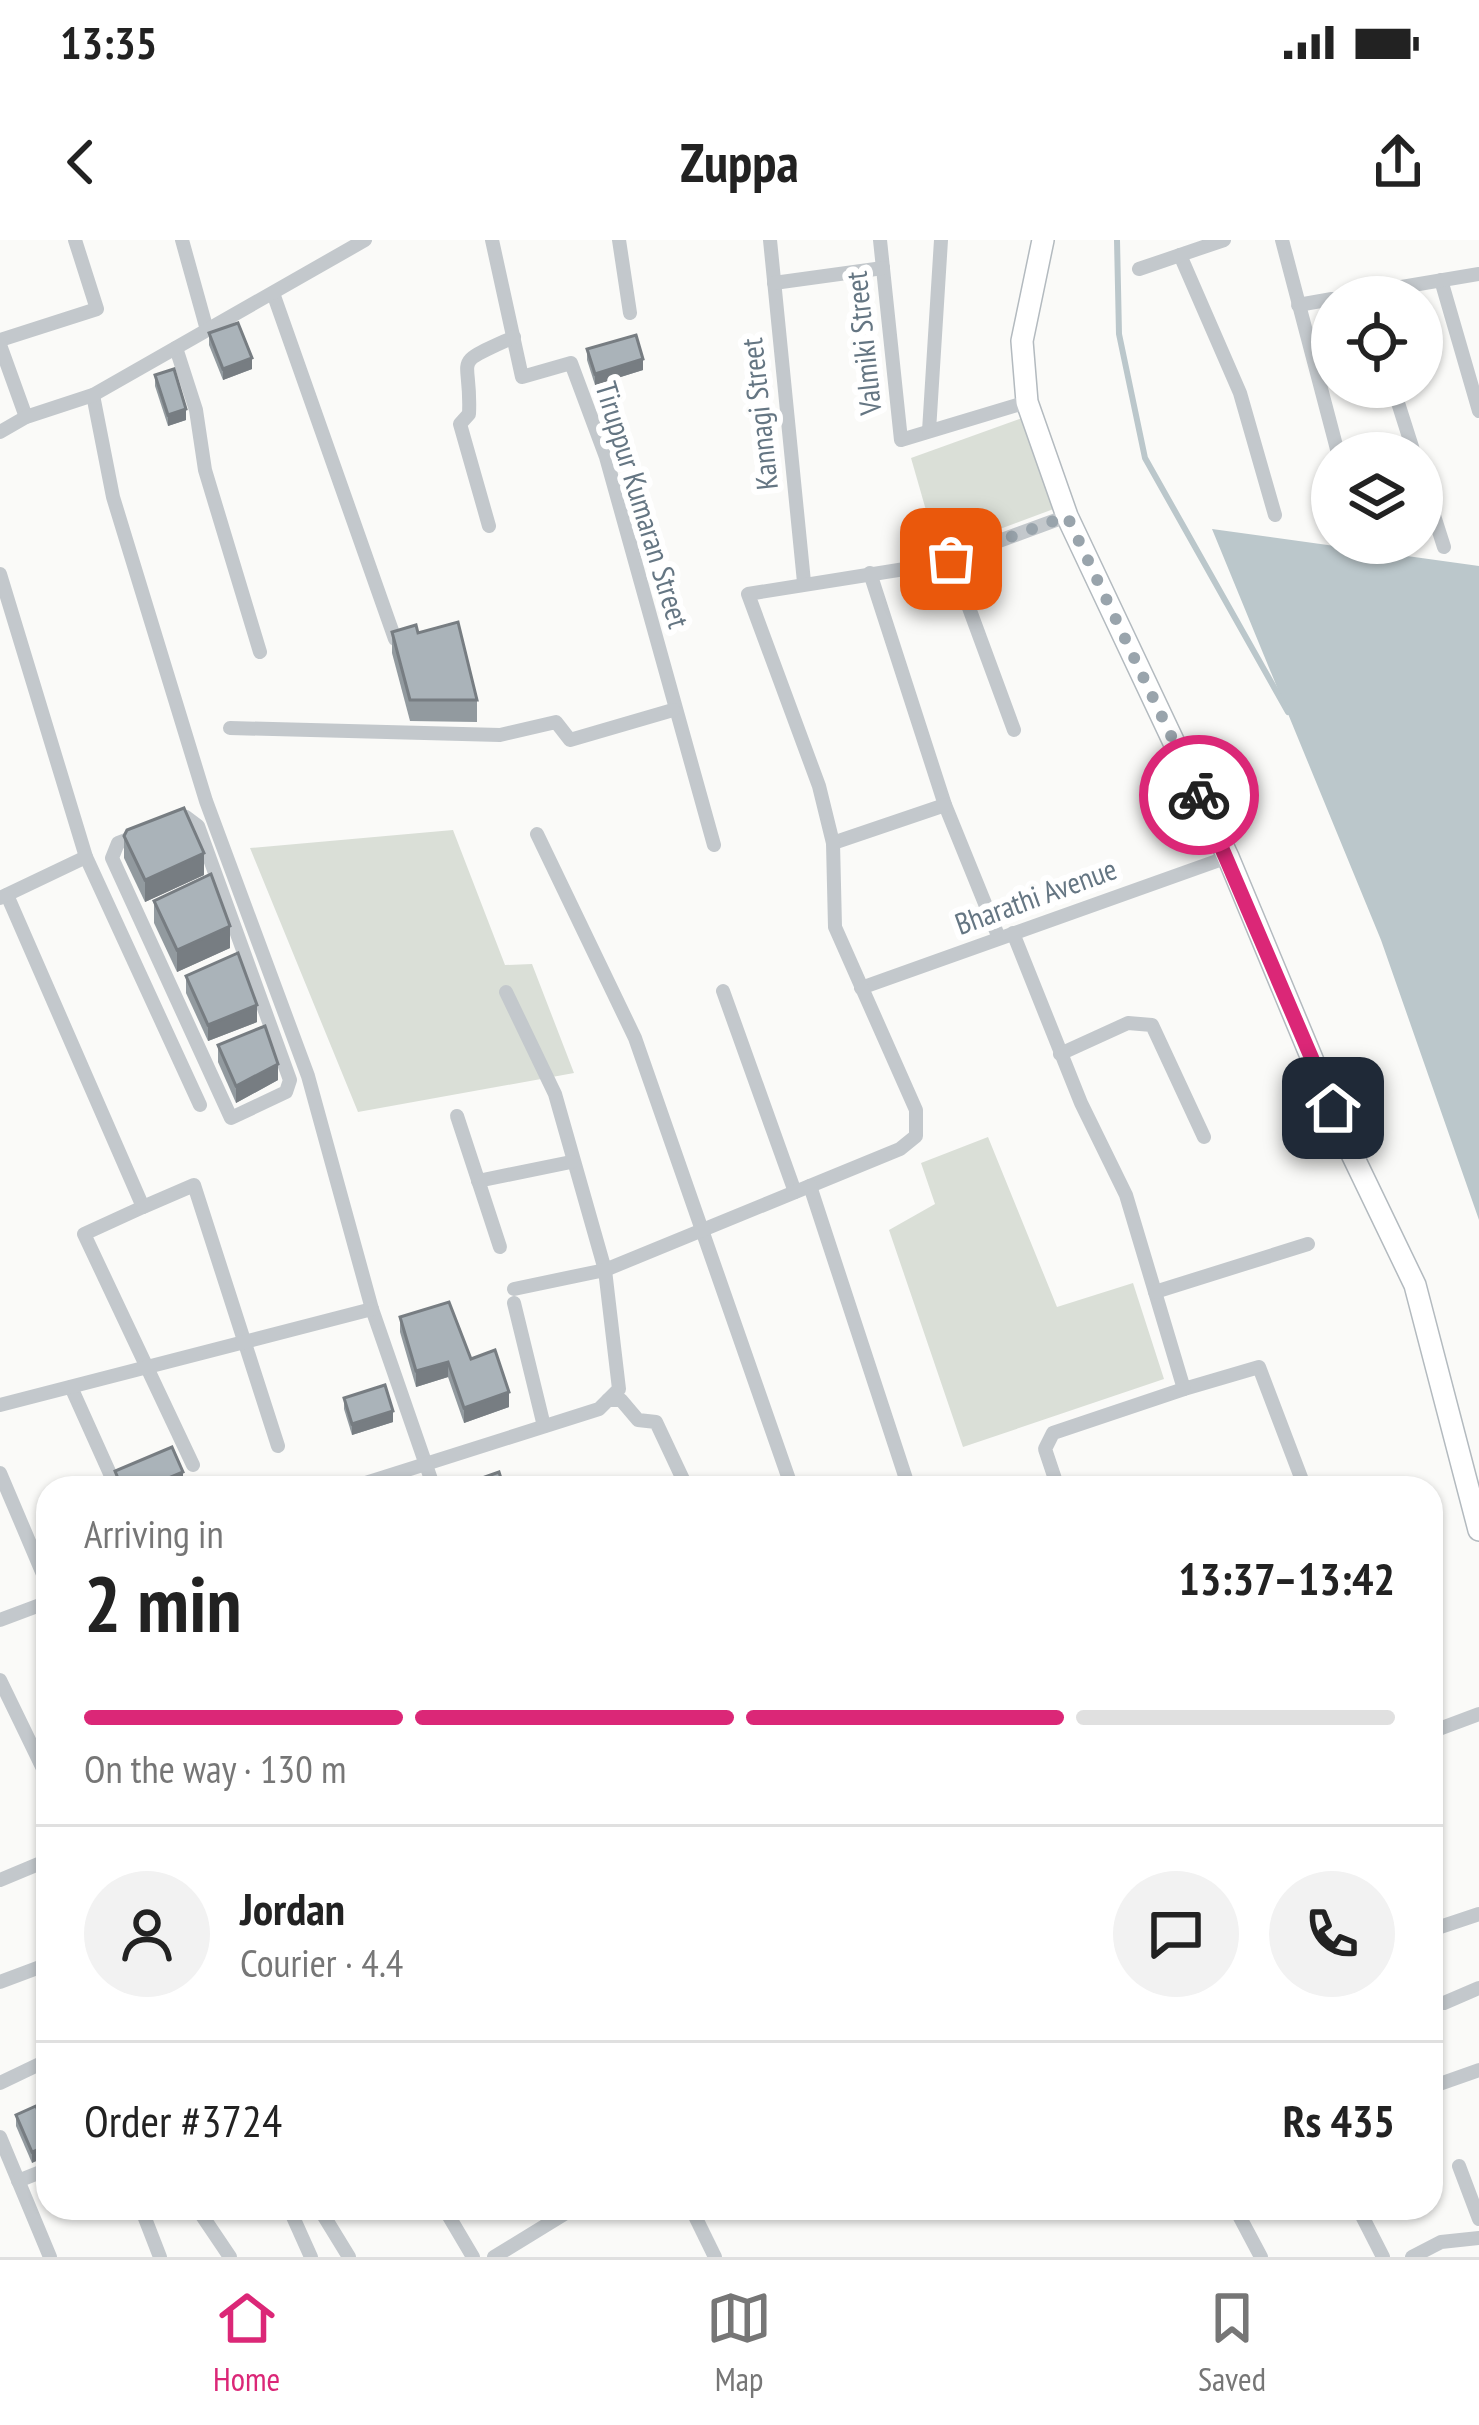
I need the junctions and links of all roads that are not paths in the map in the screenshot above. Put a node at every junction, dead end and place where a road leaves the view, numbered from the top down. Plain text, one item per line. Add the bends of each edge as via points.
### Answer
1 (75, 240) edge
2 (182, 240) edge
3 (365, 240) edge
4 (492, 240) edge
5 (619, 240) edge
6 (770, 240) edge
7 (880, 240) edge
8 (941, 240) edge
9 (1043, 240) edge
10 (1224, 240) edge
11 (1282, 240) edge
12 (342, 246) edge
13 (1180, 255) junction
14 (883, 268) junction
15 (1139, 269) dead end
16 (1479, 274) edge
17 (1443, 280) edge
18 (774, 283) junction
19 (1443, 287) edge
20 (273, 293) junction
21 (1311, 303) edge
22 (1298, 305) junction
23 (630, 313) dead end
24 (207, 330) junction
25 (514, 337) junction
26 (0, 343) edge
27 (176, 348) junction
28 (93, 395) junction
29 (1027, 402) junction
30 (1479, 411) edge
31 (26, 417) junction
32 (928, 431) junction
33 (0, 432) edge
34 (1332, 432) edge
35 (1275, 515) dead end
36 (1067, 516) junction
37 (488, 526) dead end
38 (1443, 545) edge
39 (1444, 548) dead end
40 (951, 559) junction
41 (870, 573) junction
42 (0, 574) edge
43 (804, 582) junction
44 (395, 639) edge
45 (260, 652) dead end
46 (673, 710) junction
47 (230, 728) dead end
48 (1014, 730) dead end
49 (945, 805) junction
50 (537, 834) dead end
51 (833, 843) junction
52 (714, 845) dead end
53 (86, 857) junction
54 (1228, 857) junction
55 (233, 873) junction
56 (218, 881) junction
57 (200, 889) edge
58 (3, 896) edge
59 (142, 915) junction
60 (118, 927) junction
61 (1006, 935) junction
62 (244, 954) junction
63 (225, 962) edge
64 (188, 979) edge
65 (169, 988) junction
66 (861, 988) junction
67 (723, 991) dead end
68 (506, 992) dead end
69 (289, 1022) junction
70 (270, 1027) junction
71 (253, 1035) edge
72 (217, 1050) edge
73 (1060, 1054) junction
74 (200, 1058) junction
75 (200, 1105) dead end
76 (457, 1116) dead end
77 (1204, 1137) dead end
78 (572, 1162) junction
79 (478, 1181) junction
80 (802, 1189) junction
81 (143, 1208) junction
82 (704, 1229) junction
83 (1308, 1244) dead end
84 (500, 1246) dead end
85 (604, 1270) junction
86 (1155, 1292) junction
87 (372, 1309) junction
88 (245, 1343) junction
89 (147, 1369) junction
90 (70, 1387) junction
91 (1184, 1389) junction
92 (608, 1400) junction
93 (0, 1404) edge
94 (544, 1426) junction
95 (278, 1446) dead end
96 (426, 1461) junction
97 (193, 1465) dead end
98 (0, 1473) edge
99 (110, 1476) edge
100 (384, 1476) edge
101 (430, 1476) edge
102 (681, 1476) edge
103 (787, 1476) edge
104 (905, 1476) edge
105 (1054, 1476) edge
106 (1300, 1476) edge
107 (1479, 1530) edge
108 (36, 1558) edge
109 (36, 1606) edge
110 (0, 1620) edge
111 (0, 1680) edge
112 (1479, 1714) edge
113 (1443, 1728) edge
114 (36, 1754) edge
115 (36, 1865) edge
116 (0, 1880) edge
117 (1479, 1914) edge
118 (1443, 1926) edge
119 (36, 1968) edge
120 (0, 1982) edge
121 (1479, 1988) edge
122 (1444, 2003) dead end
123 (36, 2066) edge
124 (1479, 2070) edge
125 (0, 2083) edge
126 (1443, 2083) edge
127 (0, 2137) edge
128 (1460, 2166) dead end
129 (36, 2174) edge
130 (18, 2181) junction
131 (1479, 2219) edge
132 (146, 2220) edge
133 (205, 2220) edge
134 (294, 2220) edge
135 (326, 2220) edge
136 (452, 2220) edge
137 (542, 2220) edge
138 (697, 2220) edge
139 (1242, 2220) edge
140 (1364, 2220) edge
141 (1479, 2239) edge
142 (50, 2257) edge
143 (160, 2257) edge
144 (230, 2257) edge
145 (310, 2257) edge
146 (349, 2257) edge
147 (473, 2257) edge
148 (494, 2257) edge
149 (715, 2257) edge
150 (1262, 2257) edge
151 (1383, 2257) edge
152 (1412, 2257) edge

1 - 26 street via 97,309
2 - 24 street
3 - 12 street
4 - 25 street, Tiruppur Kumaran Street
5 - 23 street
6 - 18 street, Kannagi Street
7 - 14 street, Valmiki Street
8 - 32 street
9 - 29 street via 1022,340
10 - 13 street
11 - 22 street
12 - 20 street
13 - 15 street
13 - 35 street via 1240,393
14 - 18 street
14 - 32 street, Valmiki Street via 901,440
16 - 17 street
18 - 43 street, Kannagi Street
19 - 30 street
20 - 24 street
20 - 44 street
21 - 22 street
22 - 34 street
24 - 27 street
25 - 37 street via 464,365 470,414 460,424
25 - 46 street, Tiruppur Kumaran Street via 523,377 571,363 606,457
26 - 31 street
27 - 28 street
27 - 45 street
28 - 31 street
28 - 55 street via 113,497
29 - 32 street
29 - 36 street
31 - 33 street
36 - 40 street
36 - 54 street
38 - 39 street
40 - 41 street
40 - 48 street
41 - 43 street
41 - 49 street
42 - 53 street
43 - 51 street via 748,594
46 - 47 street via 570,740 556,722 500,735
46 - 52 street, Tiruppur Kumaran Street
49 - 51 street
49 - 61 street
50 - 82 street via 635,1038
51 - 66 street via 835,927
53 - 58 street
53 - 60 street
54 - 61 street, Bharathi Avenue
54 - 107 street via 1414,1286
55 - 56 street
55 - 69 street
56 - 57 street
56 - 59 street via 189,817 118,843 112,858
56 - 62 street
58 - 81 street
59 - 60 street
59 - 65 street
60 - 75 street
61 - 66 street, Bharathi Avenue
61 - 73 street
62 - 63 street
62 - 70 street
64 - 65 street
65 - 74 street
66 - 80 street via 916,1110 916,1136
67 - 80 street
68 - 78 street via 555,1094
69 - 70 street
69 - 87 street
70 - 71 street
70 - 74 street via 289,1088 235,1117 224,1113
72 - 74 street
73 - 77 street via 1128,1023 1153,1025
73 - 86 street via 1126,1196
76 - 79 street
78 - 79 street
78 - 85 street
79 - 84 street
80 - 82 street
80 - 104 street
81 - 88 street via 194,1185
81 - 89 street via 84,1234
82 - 85 street
82 - 103 street
83 - 86 street
85 - 92 street via 620,1389
85 - 94 street via 514,1296
86 - 91 street
87 - 88 street
87 - 96 street
88 - 89 street
88 - 95 street
89 - 90 street
89 - 97 street
90 - 93 street
90 - 99 street
91 - 105 street via 1053,1432 1045,1449
91 - 106 street via 1259,1367
92 - 94 street
92 - 102 street via 656,1422
94 - 96 street
96 - 100 street
96 - 101 street
98 - 108 street
109 - 110 street
111 - 114 street
112 - 113 street
115 - 116 street
117 - 118 street
119 - 120 street
121 - 122 street
123 - 125 street
124 - 126 street
127 - 130 street
128 - 131 street
129 - 130 street
130 - 142 street
132 - 143 street
133 - 144 street
134 - 145 street
135 - 146 street
136 - 147 street
137 - 148 street
138 - 149 street
139 - 150 street
140 - 151 street
141 - 152 street via 1441,2242

